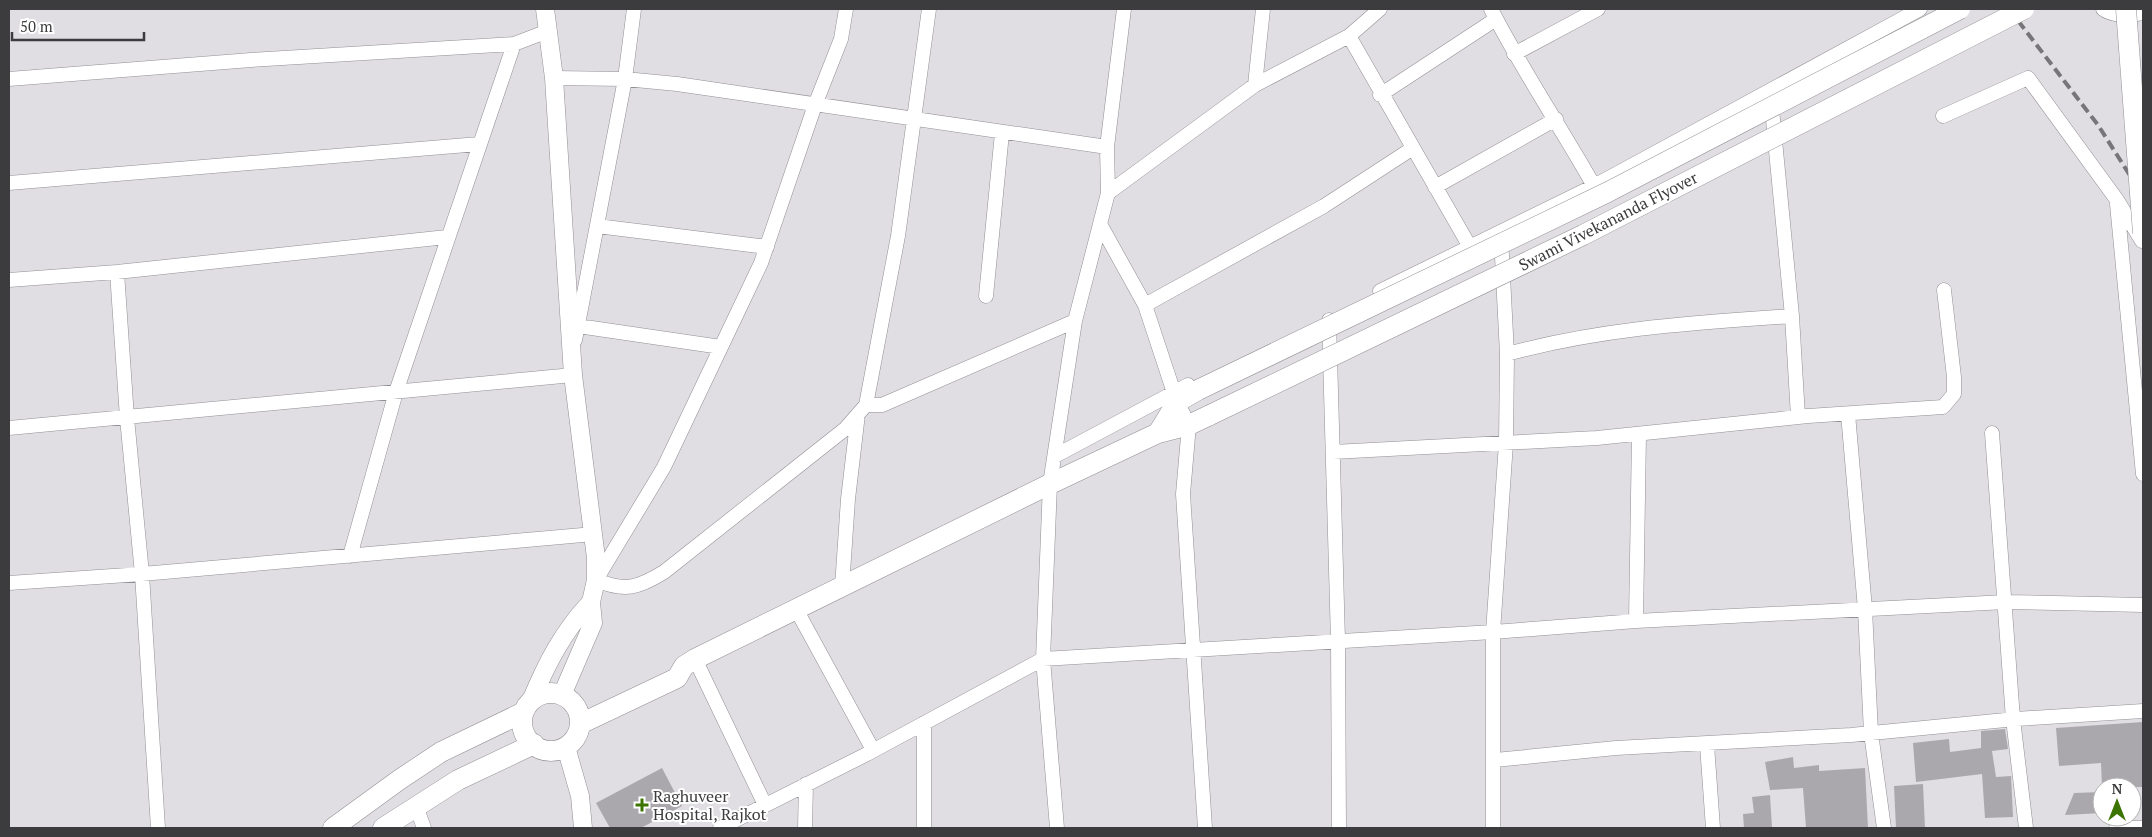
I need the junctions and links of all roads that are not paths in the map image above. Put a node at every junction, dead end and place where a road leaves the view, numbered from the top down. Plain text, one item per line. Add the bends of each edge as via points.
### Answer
1 (545, 9) edge
2 (634, 9) edge
3 (846, 9) edge
4 (929, 9) edge
5 (1124, 9) edge
6 (1263, 9) edge
7 (1380, 9) edge
8 (1598, 9) edge
9 (1920, 9) edge
10 (1960, 9) edge
11 (2024, 9) edge
12 (2103, 9) edge
13 (2126, 9) edge
14 (2143, 13) edge
15 (1493, 14) edge
16 (548, 31) junction
17 (1350, 36) junction
18 (514, 44) junction
19 (1514, 54) junction
20 (554, 78) junction
21 (9, 79) edge
22 (625, 80) junction
23 (1255, 85) junction
24 (1770, 90) junction
25 (1381, 94) junction
26 (815, 105) junction
27 (1944, 116) dead end
28 (914, 119) junction
29 (1556, 119) junction
30 (1002, 133) junction
31 (479, 144) junction
32 (1107, 147) junction
33 (1413, 148) junction
34 (9, 183) edge
35 (1435, 186) junction
36 (1594, 186) junction
37 (1108, 193) junction
38 (2117, 200) junction
39 (1100, 224) junction
40 (597, 226) junction
41 (1500, 232) junction
42 (2143, 233) edge
43 (447, 237) junction
44 (2143, 242) edge
45 (767, 247) junction
46 (1470, 247) junction
47 (117, 272) junction
48 (9, 280) edge
49 (1944, 290) dead end
50 (986, 296) dead end
51 (1145, 305) junction
52 (1328, 316) junction
53 (1792, 316) junction
54 (1075, 321) junction
55 (578, 326) junction
56 (722, 347) junction
57 (1506, 354) junction
58 (572, 367) junction
59 (396, 392) junction
60 (1176, 397) junction
61 (862, 410) junction
62 (1848, 414) junction
63 (1798, 417) junction
64 (127, 418) junction
65 (1189, 425) junction
66 (9, 428) edge
67 (1158, 433) junction
68 (1992, 433) dead end
69 (1639, 434) junction
70 (1506, 443) junction
71 (1333, 452) junction
72 (1055, 456) junction
73 (2143, 474) edge
74 (1050, 484) junction
75 (594, 534) junction
76 (350, 556) junction
77 (142, 574) junction
78 (596, 580) junction
79 (9, 583) edge
80 (842, 587) junction
81 (590, 602) junction
82 (2006, 602) junction
83 (2143, 605) edge
84 (796, 610) junction
85 (1865, 610) junction
86 (1636, 620) junction
87 (1494, 632) junction
88 (1338, 641) junction
89 (1192, 650) junction
90 (1043, 659) junction
91 (690, 662) junction
92 (562, 695) junction
93 (527, 706) junction
94 (2143, 711) edge
95 (579, 717) junction
96 (2013, 719) junction
97 (924, 723) junction
98 (1870, 733) junction
99 (534, 744) junction
100 (1707, 745) junction
101 (566, 747) junction
102 (873, 750) junction
103 (1495, 760) junction
104 (806, 784) junction
105 (765, 805) junction
106 (416, 806) junction
107 (158, 828) edge
108 (333, 828) edge
109 (383, 828) edge
110 (424, 828) edge
111 (583, 828) edge
112 (720, 828) edge
113 (805, 828) edge
114 (924, 828) edge
115 (1057, 828) edge
116 (1204, 828) edge
117 (1339, 828) edge
118 (1493, 828) edge
119 (1713, 828) edge
120 (1884, 828) edge
121 (2026, 828) edge
122 (2116, 828) edge
123 (2143, 828) edge

1 - 16 street
2 - 22 street
3 - 26 street via 841,39
4 - 28 street
5 - 32 street
6 - 23 street
7 - 17 street
8 - 19 street
9 - 24 street
10 - 60 main road, Swami Vivekananda Flyover, bridge via 1608,192 1198,390
11 - 65 main road, Swami Vivekananda Flyover, bridge via 1583,235
12 - 14 street via 2120,14
13 - 42 main road, bridge
15 - 19 street
15 - 25 street
16 - 18 street
16 - 20 street
17 - 23 street
17 - 25 street
18 - 21 street
18 - 31 street
19 - 29 street
20 - 22 street
20 - 58 street
22 - 26 street via 677,84
22 - 40 street
23 - 37 street
24 - 36 street
24 - 53 street
25 - 33 street
26 - 28 street
26 - 45 street
27 - 38 street via 2028,78
28 - 30 street
28 - 61 street via 898,236
29 - 35 street
29 - 36 street
30 - 32 street
30 - 50 street
31 - 34 street
31 - 43 street
32 - 37 street
33 - 35 street
33 - 51 street via 1324,206
35 - 46 street
36 - 41 street
37 - 39 street
38 - 44 street
38 - 73 street
39 - 51 street
39 - 54 street
40 - 45 street
40 - 55 street
41 - 46 street
41 - 57 street
43 - 47 street
43 - 59 street
45 - 56 street
46 - 52 street
47 - 48 street
47 - 64 street
49 - 62 street via 1954,377 1954,394 1950,401 1934,410
51 - 60 street
52 - 60 street
52 - 71 street
53 - 57 street via 1605,332
53 - 63 street
54 - 61 street via 882,405
54 - 72 street
55 - 56 street
55 - 58 street
56 - 78 street via 664,467
57 - 70 street
58 - 59 street
58 - 75 street
59 - 64 street
59 - 76 street
60 - 65 street
60 - 67 main road
60 - 72 street
61 - 78 street via 845,429 664,572 630,588 613,587
61 - 80 street via 847,517
62 - 63 street
62 - 85 street
63 - 69 street
64 - 66 street
64 - 77 street
65 - 67 main road, Swami Vivekananda Flyover
65 - 89 street via 1183,494
67 - 74 main road, Swami Vivekananda Flyover
68 - 82 street
69 - 70 street
69 - 86 street
70 - 71 street
70 - 87 street
71 - 88 street
72 - 74 street
74 - 80 main road, Swami Vivekananda Flyover
74 - 90 street
75 - 76 street
75 - 78 street
76 - 77 street
77 - 79 street
77 - 107 street
78 - 81 street
80 - 84 main road, Swami Vivekananda Flyover
81 - 92 street via 593,624
81 - 93 street via 575,618 546,664
82 - 83 street
82 - 85 street
82 - 96 street
84 - 91 main road, Swami Vivekananda Flyover
84 - 102 street
85 - 86 street
85 - 98 street
86 - 87 street
87 - 88 street
87 - 103 street
88 - 89 street
88 - 117 street
89 - 90 street
89 - 116 street
90 - 97 street
90 - 115 street
91 - 95 main road, Swami Vivekananda Flyover via 677,678
91 - 105 street
92 - 93 main road via 543,694
92 - 95 main road via 569,699
93 - 99 main road via 522,726
93 - 108 main road via 441,752
94 - 96 street
95 - 101 main road via 576,737
96 - 98 street
96 - 121 street
97 - 102 street
97 - 114 street
98 - 100 street
98 - 120 street
99 - 101 main road via 552,751
99 - 106 main road via 458,780
100 - 103 street via 1616,748
100 - 119 street
101 - 111 street via 580,796
102 - 104 street
103 - 118 street
104 - 105 street
104 - 113 street
105 - 112 street
106 - 109 main road
106 - 110 street
122 - 123 street

